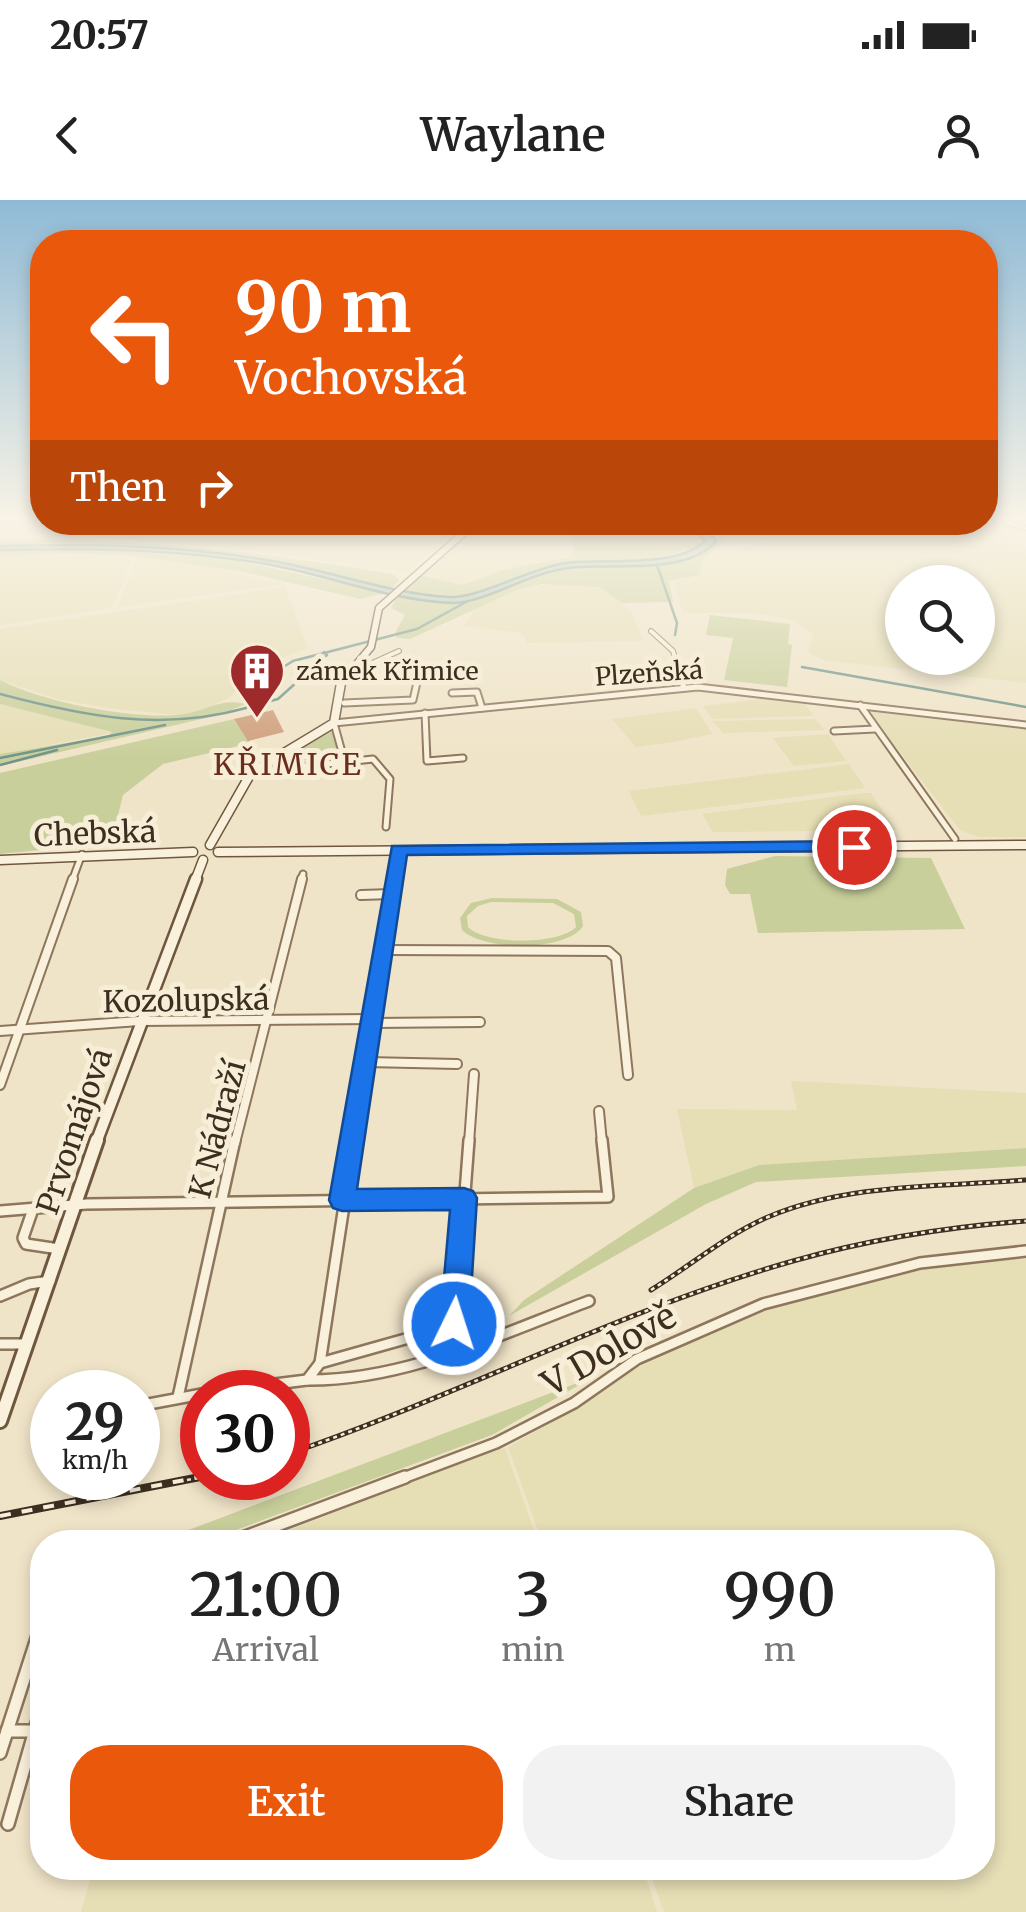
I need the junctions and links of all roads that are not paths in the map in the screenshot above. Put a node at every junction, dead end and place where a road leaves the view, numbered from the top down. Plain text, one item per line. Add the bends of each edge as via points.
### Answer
1 (389, 598) edge
2 (652, 631) dead end
3 (370, 649) junction
4 (399, 652) dead end
5 (387, 655) junction
6 (357, 668) junction
7 (326, 678) dead end
8 (418, 678) dead end
9 (574, 685) dead end
10 (684, 688) junction
11 (452, 693) dead end
12 (580, 698) junction
13 (386, 703) junction
14 (344, 704) dead end
15 (860, 705) junction
16 (482, 708) junction
17 (425, 713) junction
18 (388, 717) junction
19 (334, 722) junction
20 (1026, 725) edge
21 (875, 729) junction
22 (834, 731) dead end
23 (463, 758) dead end
24 (345, 763) junction
25 (250, 774) junction
26 (386, 827) dead end
27 (955, 840) dead end
28 (1026, 845) edge
29 (214, 848) junction
30 (399, 850) junction
31 (193, 852) junction
32 (82, 854) junction
33 (0, 860) edge
34 (203, 860) junction
35 (304, 874) dead end
36 (392, 894) junction
37 (360, 895) dead end
38 (384, 950) junction
39 (269, 1020) junction
40 (139, 1021) junction
41 (373, 1021) junction
42 (480, 1022) dead end
43 (20, 1030) junction
44 (0, 1031) edge
45 (367, 1062) junction
46 (457, 1064) dead end
47 (474, 1074) dead end
48 (628, 1075) dead end
49 (0, 1085) edge
50 (600, 1111) dead end
51 (464, 1198) junction
52 (342, 1200) junction
53 (220, 1201) junction
54 (75, 1204) junction
55 (34, 1209) junction
56 (0, 1211) edge
57 (61, 1249) junction
58 (1026, 1251) edge
59 (50, 1281) junction
60 (0, 1296) edge
61 (589, 1301) dead end
62 (0, 1344) edge
63 (27, 1344) junction
64 (320, 1362) junction
65 (310, 1376) edge
66 (310, 1380) edge
67 (178, 1398) joint
68 (160, 1402) edge
69 (0, 1421) edge
70 (264, 1530) edge
71 (30, 1661) edge
72 (7, 1732) junction
73 (30, 1732) edge
74 (30, 1749) edge
75 (0, 1753) edge
76 (8, 1824) dead end

1 - 3 street via 377,610
2 - 10 street via 673,651
3 - 5 street
3 - 6 street
4 - 5 street
5 - 6 street
6 - 7 street via 341,667
6 - 19 street via 342,682
8 - 13 street via 412,700
9 - 12 street
10 - 12 street, Plzeňská
10 - 15 street, Plzeňská
11 - 16 street via 476,692
12 - 16 street, Plzeňská
13 - 14 street
13 - 18 street
15 - 20 street, Plzeňská
15 - 21 street
16 - 17 street, Plzeňská
17 - 18 street, Plzeňská
17 - 23 street via 427,761
18 - 19 street, Plzeňská
19 - 24 street
19 - 25 street
21 - 22 street
21 - 27 street
24 - 25 street
24 - 26 street via 373,759 390,779
25 - 29 street
28 - 30 street
29 - 30 street
29 - 31 street
29 - 34 street
30 - 36 street
31 - 32 street, Chebská
31 - 34 street
32 - 33 street, Chebská
32 - 43 street
34 - 40 street, Prvomájová
35 - 39 street, K Nádraží
36 - 37 street
36 - 38 street
38 - 41 street
38 - 48 street via 608,951 616,958
39 - 40 street, Kozolupská
39 - 41 street, Kozolupská
39 - 53 street, K Nádraží
40 - 43 street, Kozolupská
40 - 54 street, Prvomájová
41 - 42 street, Kozolupská
41 - 45 street
43 - 44 street, Kozolupská
43 - 49 street
45 - 46 street
45 - 52 street
47 - 51 street
50 - 51 street via 608,1198
51 - 52 street
51 - 64 street via 454,1324
52 - 53 street
52 - 64 street
53 - 54 street
53 - 67 street, K Nádraží
54 - 55 street
54 - 57 street, Prvomájová
55 - 56 street
55 - 57 street via 26,1244
57 - 59 street, Prvomájová
58 - 70 street, V Dolově via 920,1263 763,1304 637,1359 574,1404 496,1443
59 - 60 street
59 - 63 street, Prvomájová
61 - 66 street via 422,1362 330,1383
62 - 63 street
63 - 69 street, Prvomájová
64 - 65 street
67 - 68 street
71 - 72 street
72 - 73 street
72 - 75 street
74 - 76 street

